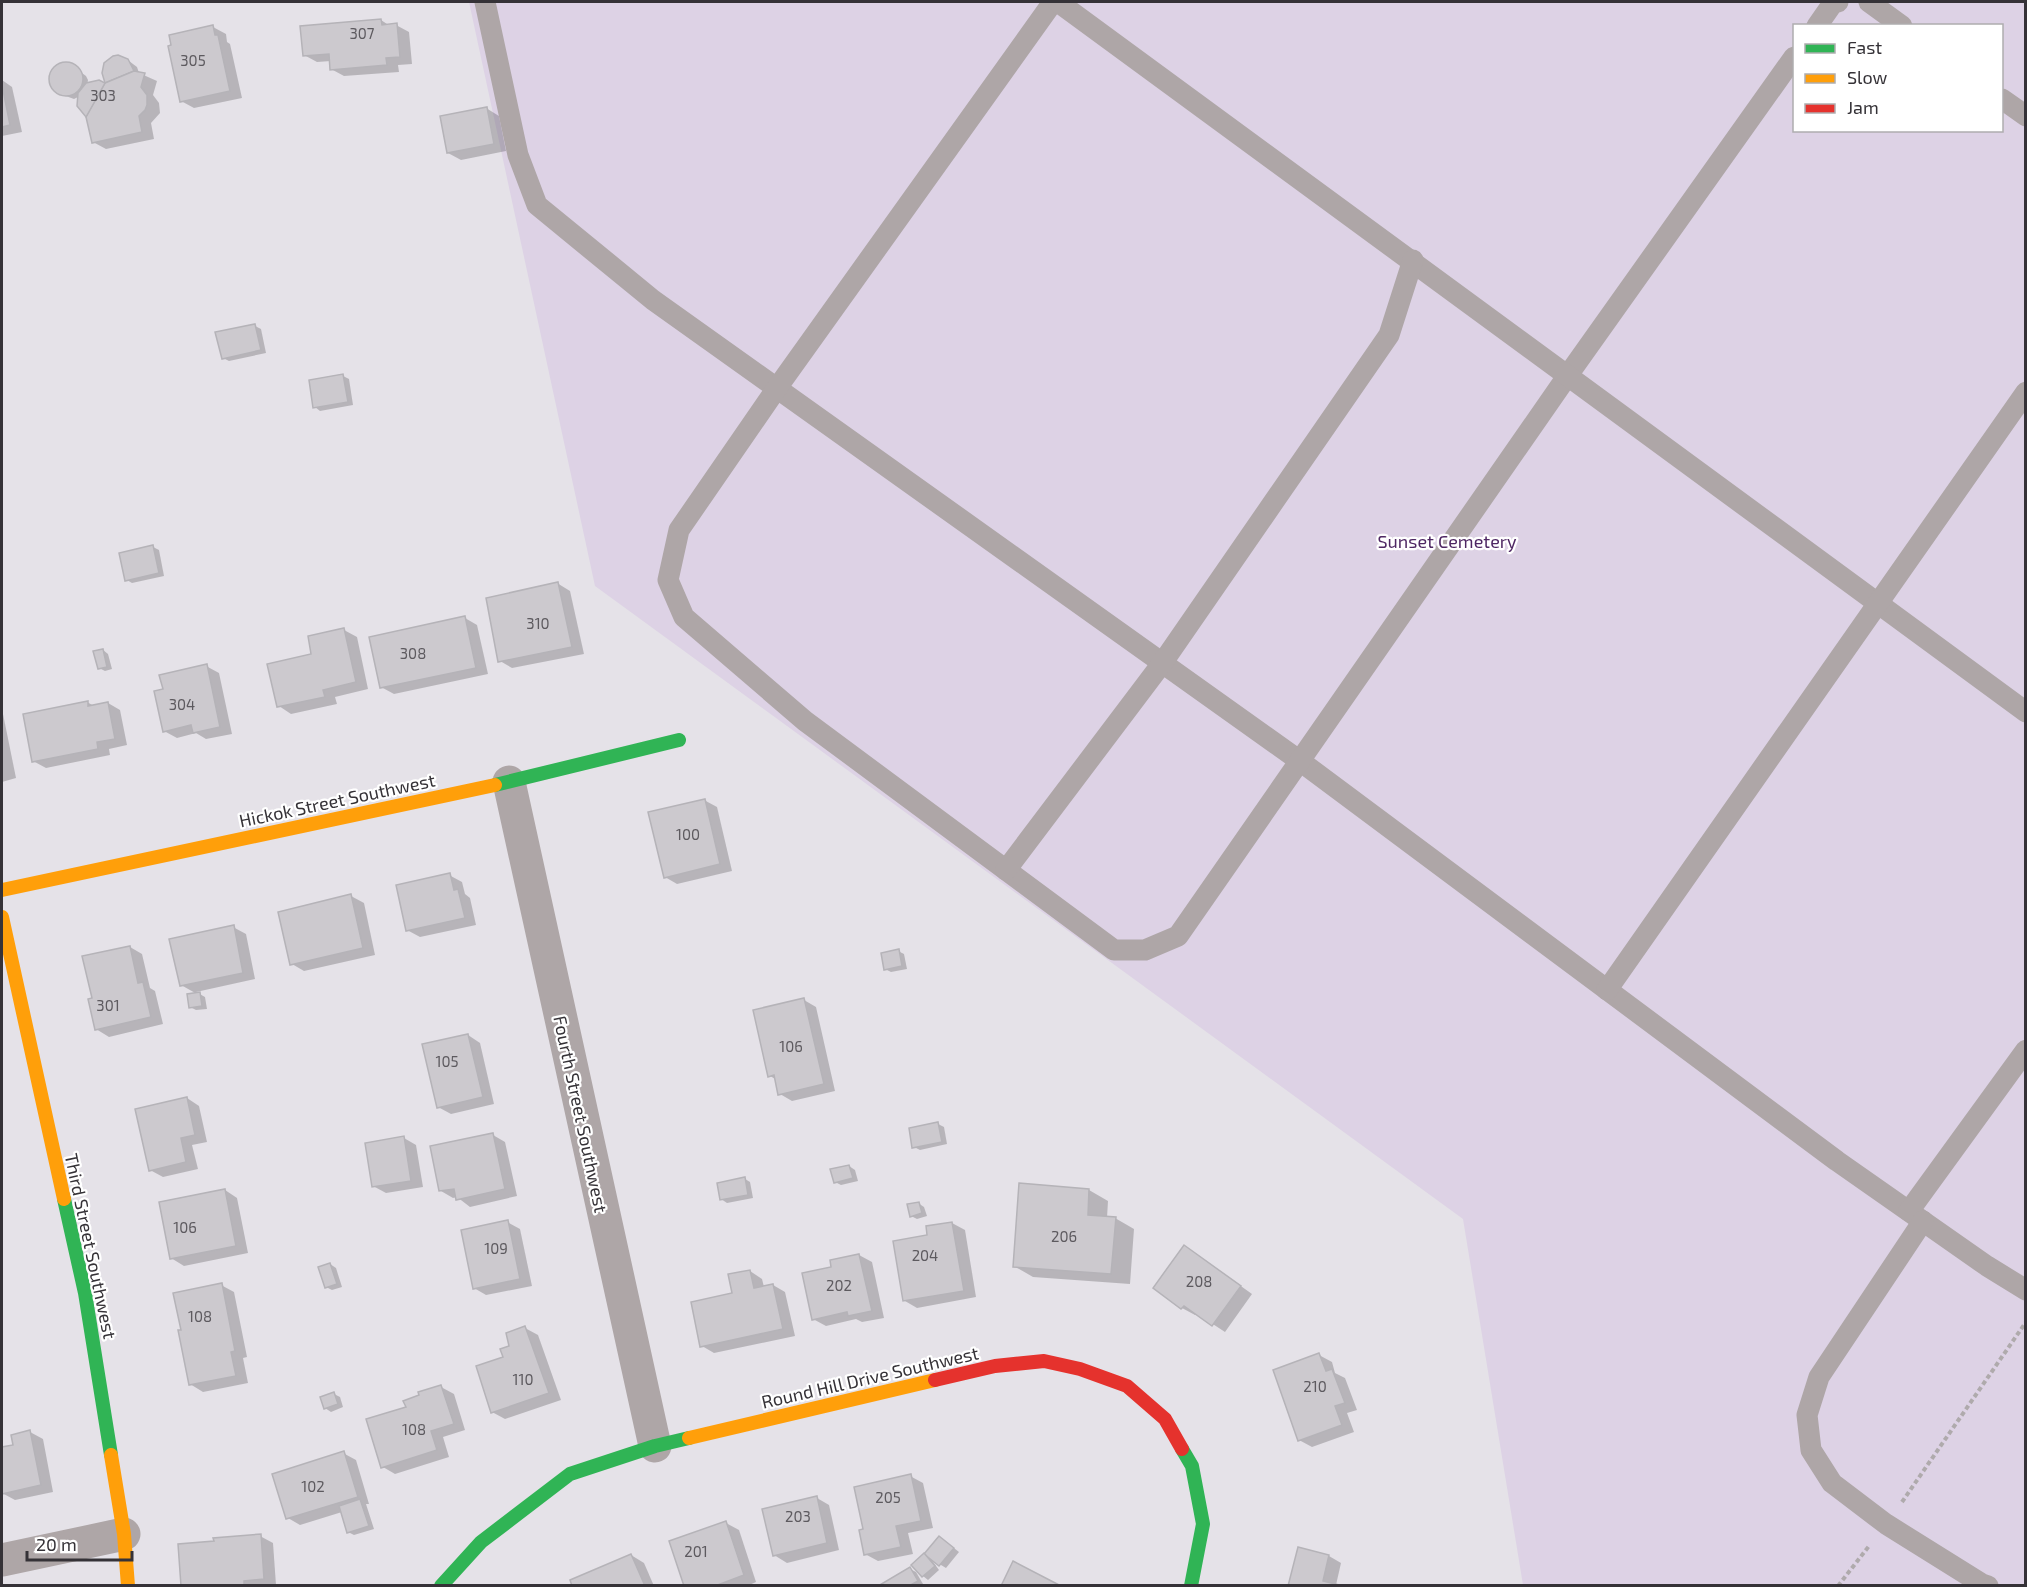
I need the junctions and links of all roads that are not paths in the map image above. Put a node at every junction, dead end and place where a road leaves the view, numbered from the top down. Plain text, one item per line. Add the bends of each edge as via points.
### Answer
1 (485, 2) edge
2 (1053, 2) edge
3 (1058, 2) edge
4 (1838, 2) edge
5 (1869, 2) edge
6 (1818, 24) edge
7 (1899, 24) edge
8 (1793, 58) edge
9 (2003, 100) edge
10 (2025, 116) edge
11 (1413, 260) junction
12 (1568, 375) junction
13 (777, 388) junction
14 (2025, 392) edge
15 (1877, 603) junction
16 (1163, 662) junction
17 (2025, 712) edge
18 (680, 740) dead end
19 (1300, 761) junction
20 (509, 782) junction
21 (1006, 870) junction
22 (2, 890) edge
23 (2, 917) edge
24 (1606, 990) junction
25 (2025, 1050) edge
26 (1916, 1216) junction
27 (2025, 1290) edge
28 (655, 1446) junction
29 (124, 1534) junction
30 (2, 1560) edge
31 (128, 1586) edge
32 (441, 1586) edge
33 (1191, 1586) edge
34 (1988, 1586) edge

1 - 13 lane via 518,155 537,205 653,300
2 - 13 lane
3 - 11 lane
4 - 6 lane via 1833,3
5 - 7 lane
8 - 12 lane
9 - 10 lane
11 - 12 lane
11 - 16 lane via 1389,335
12 - 15 lane
12 - 19 lane
13 - 16 lane
13 - 21 lane via 679,530 668,580 684,617 805,721
14 - 15 lane
15 - 17 lane
15 - 24 lane
16 - 19 lane
16 - 21 lane
18 - 20 street, Hickok Street Southwest
19 - 21 lane via 1178,936 1145,950 1114,950
19 - 24 lane
20 - 22 street, Hickok Street Southwest
20 - 28 street, Fourth Street Southwest
23 - 29 street, Third Street Southwest via 85,1293
24 - 26 lane
25 - 26 lane
26 - 27 lane
26 - 34 lane via 1819,1377 1807,1414 1811,1450 1832,1483 1886,1524
28 - 32 street, Round Hill Drive Southwest via 570,1474 481,1542
28 - 33 street, Round Hill Drive Southwest via 995,1366 1044,1361 1080,1369 1126,1386 1165,1419 1192,1466 1203,1524
29 - 30 street
29 - 31 street, Third Street Southwest

